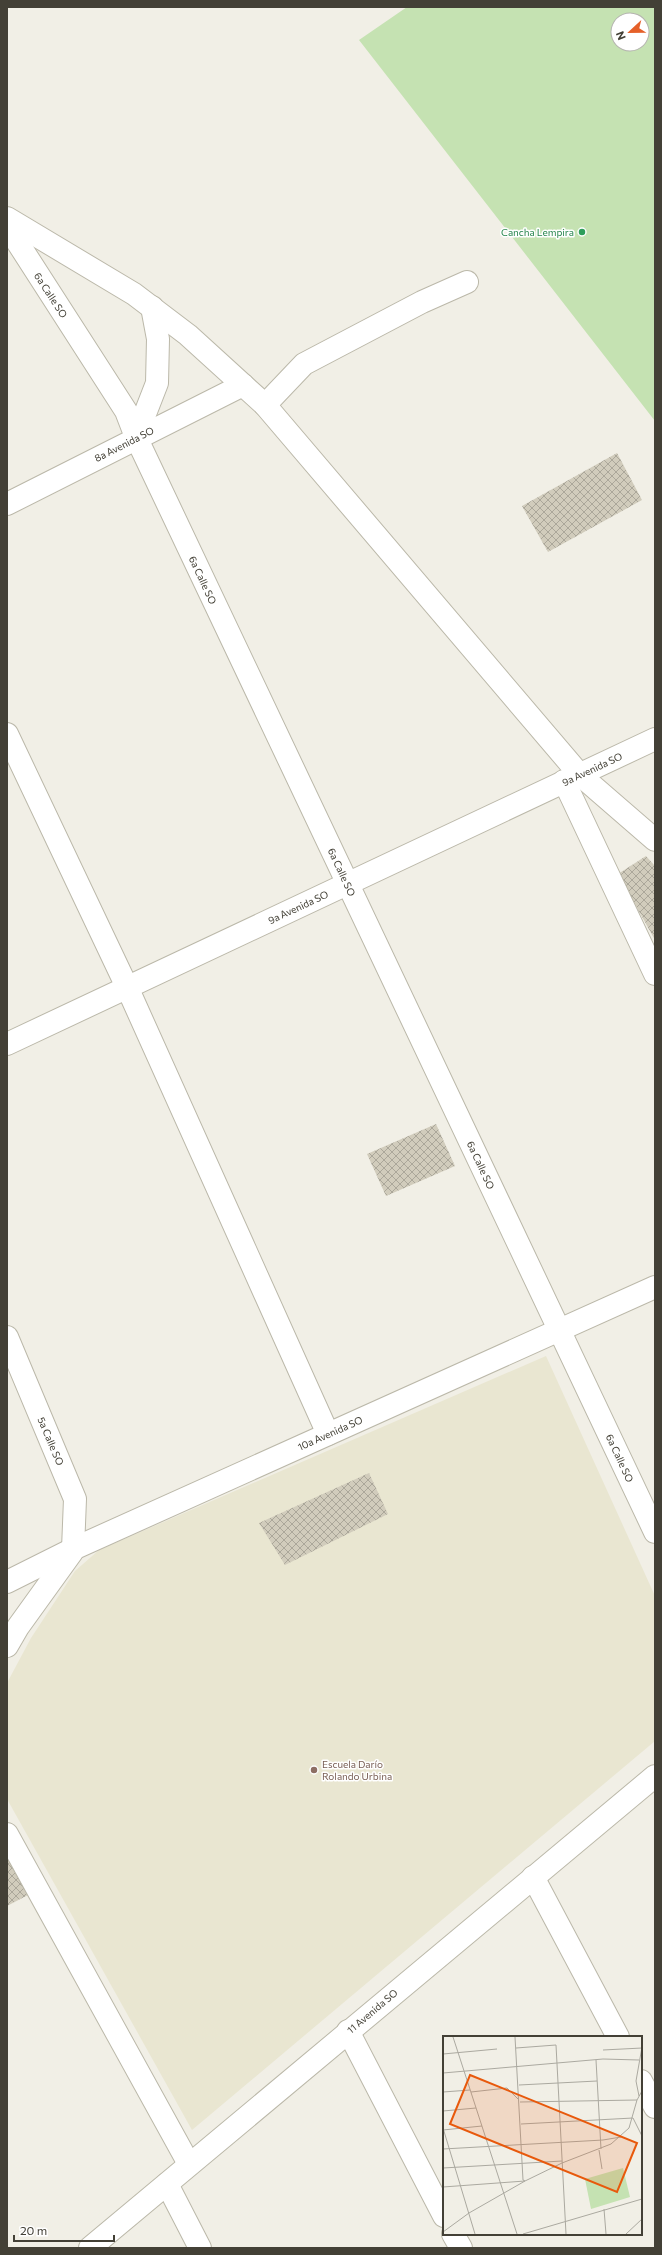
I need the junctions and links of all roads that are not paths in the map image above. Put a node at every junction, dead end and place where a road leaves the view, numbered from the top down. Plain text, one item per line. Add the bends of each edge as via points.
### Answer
1 (7, 218) edge
2 (7, 226) edge
3 (467, 282) dead end
4 (152, 307) junction
5 (243, 385) junction
6 (265, 405) junction
7 (136, 437) junction
8 (7, 504) edge
9 (7, 734) edge
10 (655, 739) edge
11 (572, 778) junction
12 (655, 840) edge
13 (348, 884) junction
14 (655, 974) edge
15 (128, 987) junction
16 (7, 1044) edge
17 (655, 1287) edge
18 (559, 1329) junction
19 (7, 1337) edge
20 (328, 1434) junction
21 (655, 1532) edge
22 (73, 1549) junction
23 (7, 1582) edge
24 (7, 1646) edge
25 (655, 1776) edge
26 (7, 1834) edge
27 (533, 1877) junction
28 (348, 2031) junction
29 (617, 2036) edge
30 (642, 2083) edge
31 (655, 2108) edge
32 (189, 2164) junction
33 (167, 2184) junction
34 (443, 2214) edge
35 (454, 2235) edge
36 (90, 2248) edge
37 (200, 2248) edge
38 (461, 2248) edge

1 - 4 street
2 - 7 street, 6a Calle SO via 126,411
3 - 6 street via 422,302 304,364
4 - 5 street
4 - 7 street via 158,339 157,383
5 - 6 street
5 - 7 street, 8a Avenida SO
6 - 11 street
7 - 8 street, 8a Avenida SO
7 - 13 street, 6a Calle SO
9 - 15 street
10 - 11 street, 9a Avenida SO
11 - 12 street
11 - 13 street, 9a Avenida SO
11 - 14 street
13 - 15 street, 9a Avenida SO
13 - 18 street, 6a Calle SO
15 - 16 street, 9a Avenida SO
15 - 20 street
17 - 18 street, 10a Avenida SO
18 - 20 street, 10a Avenida SO
18 - 21 street, 6a Calle SO
19 - 22 street, 5a Calle SO via 75,1499
20 - 22 street, 10a Avenida SO
22 - 23 street, 10a Avenida SO
22 - 24 street
25 - 27 street, 11 Avenida SO
26 - 32 street
27 - 28 street, 11 Avenida SO
27 - 29 street
28 - 32 street, 11 Avenida SO
28 - 34 street
30 - 31 street
32 - 33 street, 11 Avenida SO
33 - 36 street, 11 Avenida SO
33 - 37 street
35 - 38 street

